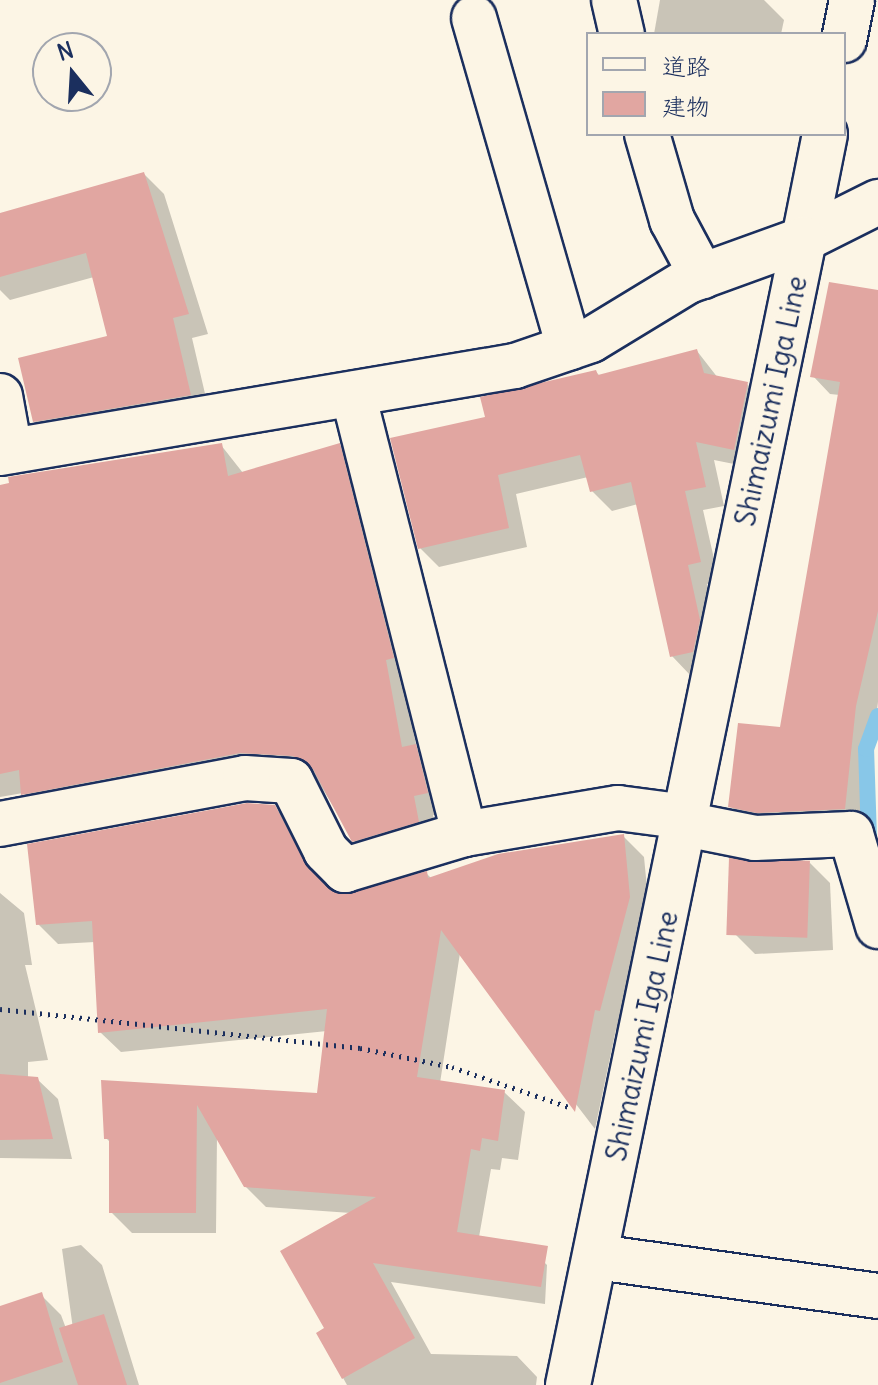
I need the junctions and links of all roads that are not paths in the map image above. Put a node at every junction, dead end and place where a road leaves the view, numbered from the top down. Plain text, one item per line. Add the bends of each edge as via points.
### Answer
1 (614, 0) edge
2 (852, 0) edge
3 (474, 18) dead end
4 (622, 32) edge
5 (846, 32) edge
6 (648, 136) edge
7 (825, 136) edge
8 (878, 202) edge
9 (804, 239) junction
10 (702, 276) junction
11 (569, 348) junction
12 (353, 394) junction
13 (0, 396) edge
14 (5, 452) edge
15 (686, 821) junction
16 (0, 824) edge
17 (464, 834) junction
18 (878, 926) edge
19 (597, 1257) junction
20 (878, 1296) edge
21 (568, 1385) edge

1 - 4 main road
2 - 5 main road
3 - 11 main road
6 - 10 main road via 672,220
7 - 9 main road
8 - 9 main road
9 - 10 main road, Shimaizumi Iga Line
9 - 15 main road, Shimaizumi Iga Line
10 - 11 main road, Shimaizumi Iga Line
11 - 12 main road, Shimaizumi Iga Line via 515,366
12 - 14 main road, Shimaizumi Iga Line
12 - 17 main road
13 - 14 main road
15 - 17 main road via 618,808
15 - 18 main road via 755,838 851,834
15 - 19 main road, Shimaizumi Iga Line
16 - 17 main road via 245,778 291,781 326,851 345,870
19 - 20 main road
19 - 21 main road, Shimaizumi Iga Line

